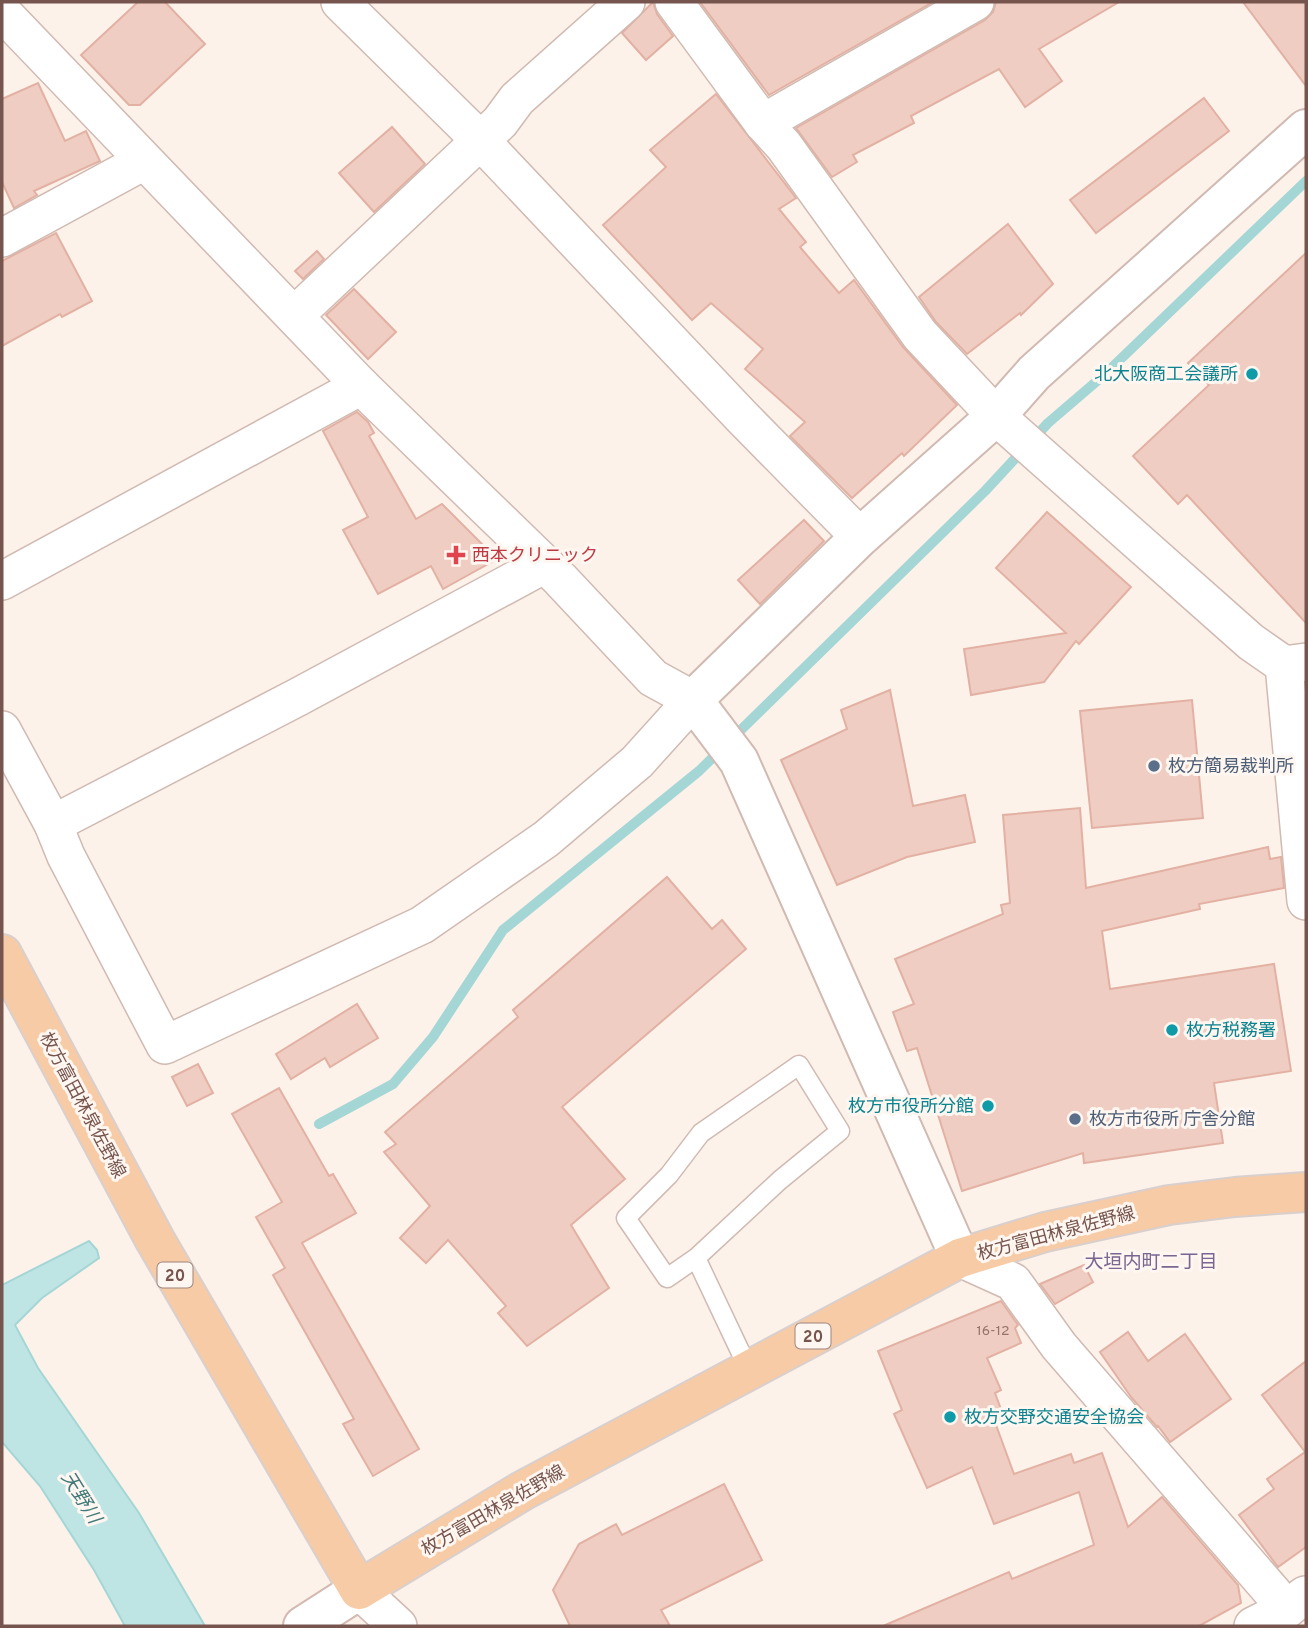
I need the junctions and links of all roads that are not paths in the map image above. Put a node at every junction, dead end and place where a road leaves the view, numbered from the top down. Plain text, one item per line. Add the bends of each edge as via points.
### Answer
1 (340, 2) edge
2 (626, 2) edge
3 (674, 2) edge
4 (975, 2) edge
5 (2, 12) edge
6 (763, 123) junction
7 (1306, 129) edge
8 (479, 139) junction
9 (144, 162) junction
10 (2, 238) edge
11 (295, 315) junction
12 (361, 386) junction
13 (1014, 432) junction
14 (860, 537) junction
15 (545, 564) junction
16 (2, 581) edge
17 (1295, 663) edge
18 (702, 712) junction
19 (2, 730) edge
20 (53, 824) junction
21 (1306, 901) edge
22 (2, 954) edge
23 (1306, 1192) edge
24 (696, 1258) junction
25 (960, 1258) junction
26 (749, 1370) junction
27 (359, 1590) junction
28 (1296, 1602) edge
29 (303, 1626) edge
30 (398, 1626) edge
31 (1252, 1626) edge

1 - 8 street
2 - 8 street
3 - 6 street
4 - 6 street
5 - 9 street
6 - 13 street via 920,335
7 - 13 street via 1034,373
8 - 11 street
8 - 14 street
9 - 10 street
9 - 11 street
11 - 12 street
12 - 15 street
12 - 16 street
13 - 14 street
13 - 17 street via 1251,642
14 - 18 street
15 - 18 street via 653,678
15 - 20 street
17 - 21 street
18 - 20 street via 546,839 422,925 165,1045
18 - 25 street via 739,761
19 - 20 street
22 - 27 main road, 枚方富田林泉佐野線 / 20 via 155,1240
23 - 25 main road, 枚方富田林泉佐野線 / 20 via 1169,1205 1045,1232
24 - 24 lane via 667,1278 626,1218 701,1133 799,1065 840,1131
24 - 26 lane
25 - 26 main road, 枚方富田林泉佐野線 / 20
25 - 28 street via 1013,1282 1059,1346
26 - 27 main road, 枚方富田林泉佐野線 / 20 via 522,1491
27 - 29 street
27 - 30 street
28 - 31 street

